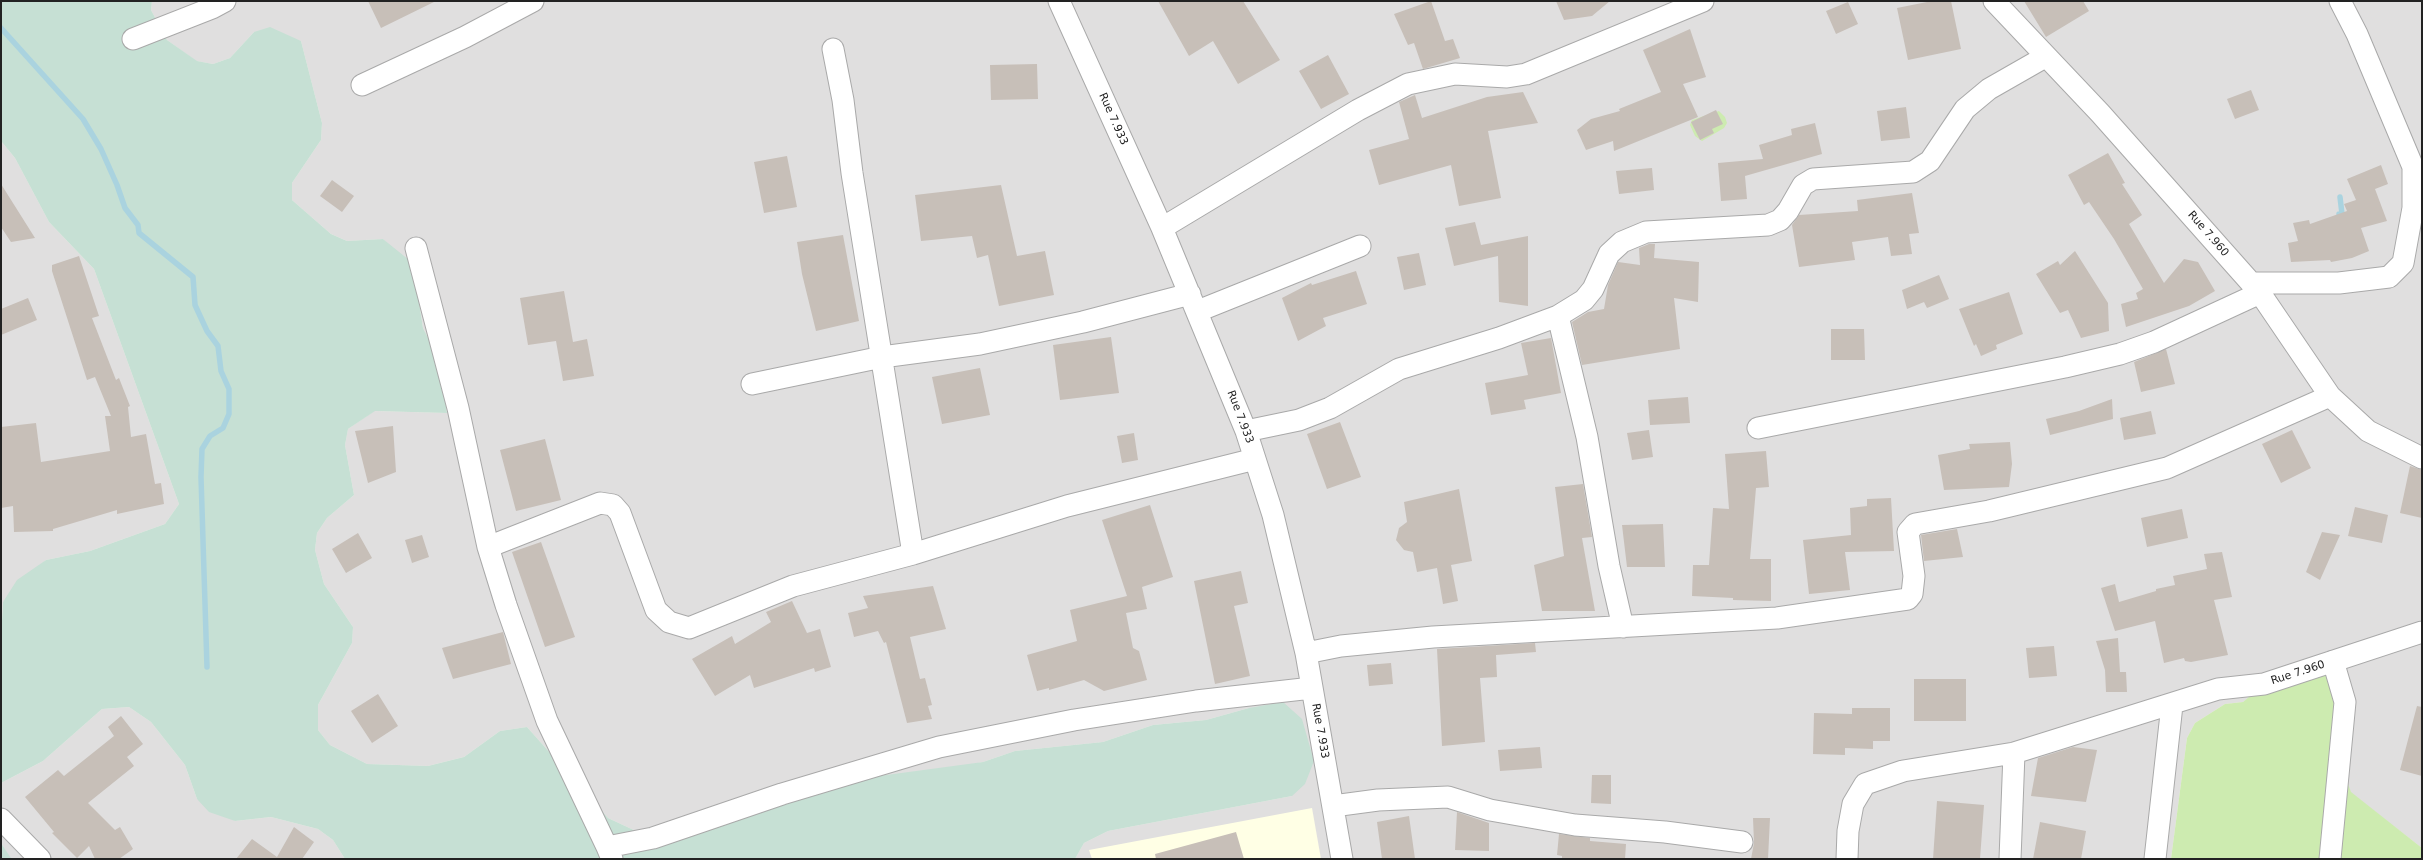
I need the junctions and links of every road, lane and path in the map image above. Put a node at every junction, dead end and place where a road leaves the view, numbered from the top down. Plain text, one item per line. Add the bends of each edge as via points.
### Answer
1 (225, 1) edge
2 (533, 1) edge
3 (1059, 1) edge
4 (1703, 1) edge
5 (1994, 1) edge
6 (2340, 1) edge
7 (133, 40) dead end
8 (833, 49) dead end
9 (2045, 57) junction
10 (362, 85) dead end
11 (2417, 164) edge
12 (1162, 228) junction
13 (1360, 246) dead end
14 (416, 248) dead end
15 (2255, 288) junction
16 (1194, 303) junction
17 (1558, 316) junction
18 (882, 357) junction
19 (752, 384) dead end
20 (2330, 396) junction
21 (1758, 428) dead end
22 (1246, 431) junction
23 (1255, 458) junction
24 (2422, 458) edge
25 (488, 547) junction
26 (913, 554) junction
27 (1623, 627) junction
28 (2422, 632) edge
29 (1306, 653) junction
30 (2333, 661) junction
31 (1312, 688) junction
32 (2172, 705) junction
33 (2014, 753) junction
34 (1333, 806) junction
35 (1, 819) edge
36 (1742, 842) dead end
37 (609, 853) edge
38 (40, 859) edge
39 (1342, 859) edge
40 (1847, 859) edge
41 (2010, 859) edge
42 (2155, 859) edge
43 (2330, 859) edge

1 - 7 street
2 - 10 street via 465,37
3 - 12 street, Rue 7.933
4 - 12 street via 1526,74 1455,74 1408,84 1358,110
5 - 9 street, Rue 7.960
6 - 11 street
8 - 18 street
9 - 15 street, Rue 7.960 via 2105,119
9 - 17 street via 1989,89 1964,109 1930,161 1913,172 1813,179 1803,185 1780,220 1768,225 1646,232 1622,242 1609,254 1593,289 1584,300
11 - 15 street via 2413,208 2403,263 2389,277
12 - 16 street, Rue 7.933
13 - 16 street
14 - 25 street via 458,408
15 - 20 street, Rue 7.960
15 - 21 street via 2154,342 2120,354
16 - 18 street via 1083,322 980,344
16 - 22 street, Rue 7.933
17 - 22 street via 1506,336 1399,370 1330,408 1299,420
17 - 27 street via 1587,437 1609,566
18 - 19 street
18 - 26 street
20 - 24 street, Rue 7.960 via 2368,431
20 - 27 street via 2167,468 1988,511 1915,524 1908,532 1914,576 1912,594 1908,599 1777,618
22 - 23 street, Rue 7.933
23 - 26 street via 1067,506
23 - 29 street, Rue 7.933 via 1273,515
25 - 26 street via 600,503 613,505 620,513 656,610 669,622 690,628 793,586
25 - 37 street via 547,721
27 - 29 street via 1433,637 1341,646
28 - 30 street, Rue 7.960
29 - 31 street, Rue 7.933
30 - 32 street, Rue 7.960 via 2264,684 2218,689
30 - 43 street via 2345,702
31 - 34 street, Rue 7.933
31 - 37 street via 1196,701 1074,720 939,747 782,794
32 - 33 street, Rue 7.960
32 - 42 street
33 - 40 street, Rue 7.960 via 1903,771 1865,784 1853,804 1848,831
33 - 41 street
34 - 36 street via 1378,800 1448,797 1490,810 1575,825 1665,832
34 - 39 street, Rue 7.933
35 - 38 street

